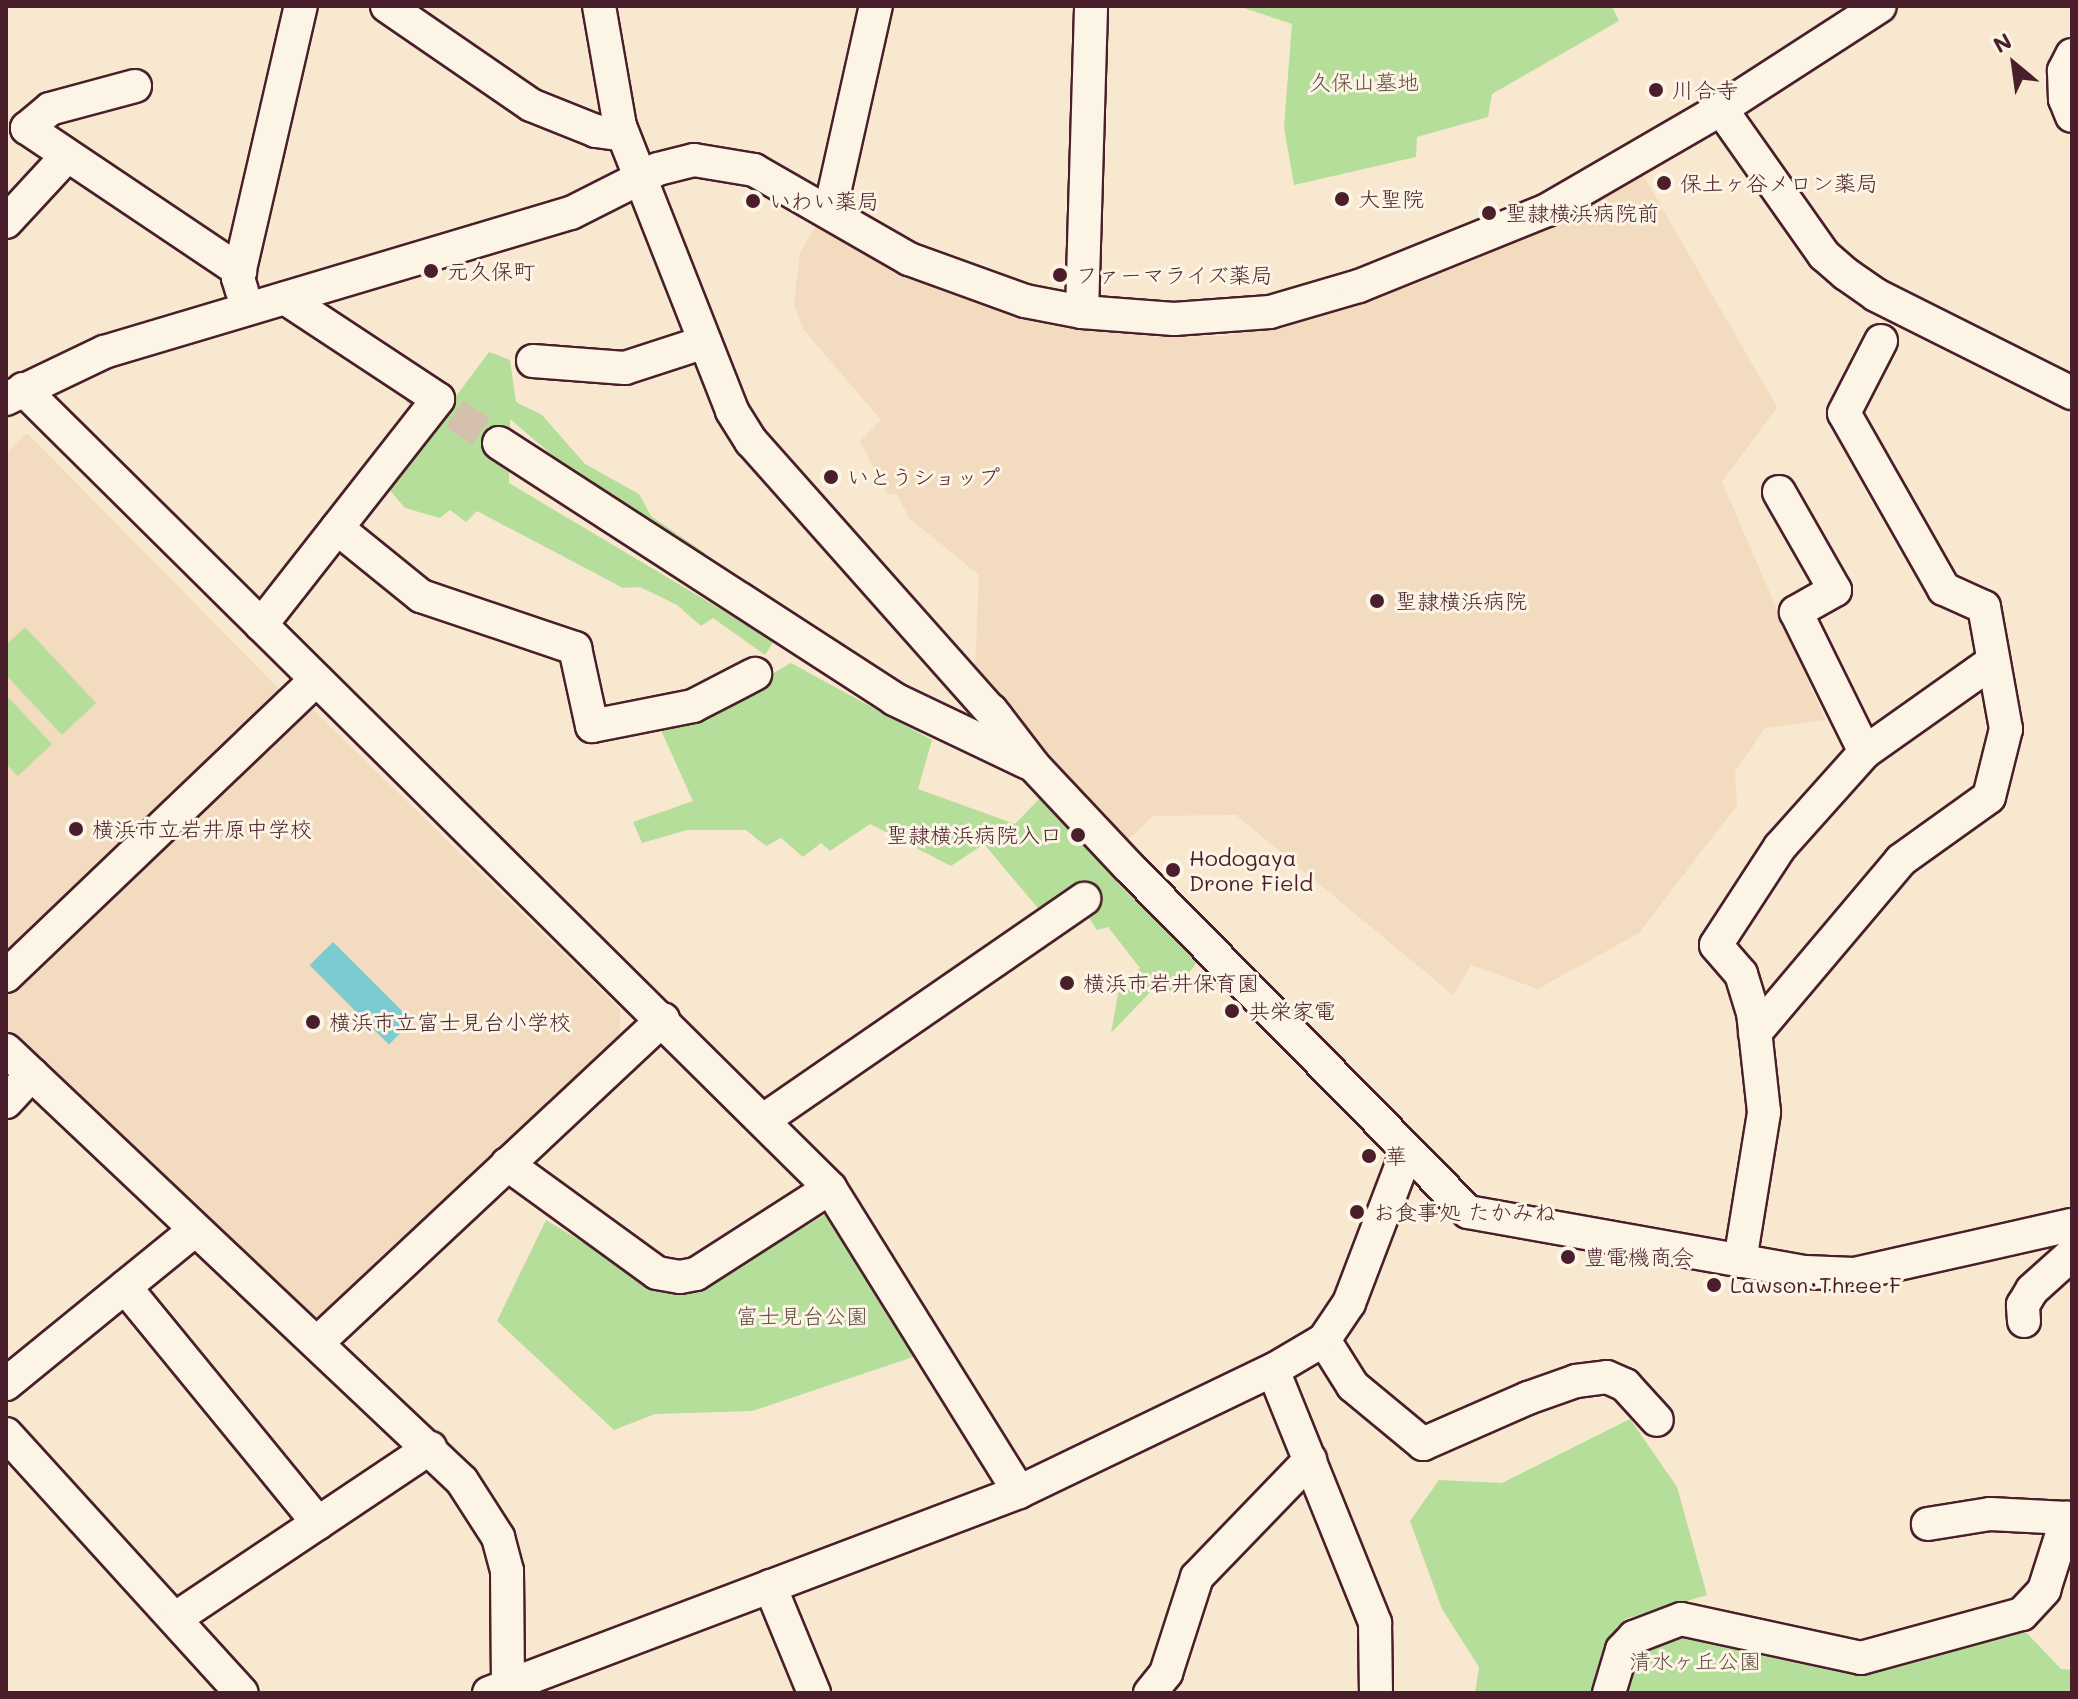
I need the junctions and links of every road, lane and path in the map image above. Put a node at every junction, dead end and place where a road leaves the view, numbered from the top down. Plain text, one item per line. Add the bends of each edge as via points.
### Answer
1 (301, 6) edge
2 (387, 6) edge
3 (599, 6) edge
4 (876, 6) edge
5 (1091, 6) edge
6 (1880, 6) edge
7 (2072, 55) edge
8 (135, 86) dead end
9 (1721, 109) junction
10 (2072, 116) edge
11 (623, 135) junction
12 (66, 157) junction
13 (641, 178) junction
14 (830, 211) junction
15 (6, 222) edge
16 (240, 271) junction
17 (285, 298) junction
18 (246, 309) junction
19 (1082, 312) junction
20 (1881, 341) dead end
21 (705, 342) junction
22 (533, 361) dead end
23 (2072, 393) edge
24 (14, 394) edge
25 (499, 443) tunnel mouth
26 (1779, 492) dead end
27 (337, 528) junction
28 (261, 625) junction
29 (1992, 662) junction
30 (755, 674) dead end
31 (316, 680) junction
32 (1865, 752) junction
33 (1034, 766) junction
34 (1084, 899) dead end
35 (6, 976) edge
36 (663, 1019) junction
37 (1755, 1033) junction
38 (6, 1050) edge
39 (32, 1074) junction
40 (6, 1102) edge
41 (765, 1119) junction
42 (1406, 1154) junction
43 (507, 1164) junction
44 (830, 1188) junction
45 (2072, 1225) edge
46 (195, 1230) junction
47 (2072, 1254) edge
48 (1740, 1261) junction
49 (125, 1287) junction
50 (2024, 1321) dead end
51 (1324, 1340) junction
52 (317, 1343) junction
53 (1273, 1370) junction
54 (6, 1384) edge
55 (1657, 1420) dead end
56 (6, 1434) edge
57 (430, 1448) junction
58 (1310, 1460) junction
59 (1019, 1492) junction
60 (1931, 1513) dead end
61 (318, 1523) junction
62 (770, 1586) junction
63 (176, 1618) junction
64 (501, 1691) edge
65 (242, 1693) edge
66 (814, 1693) edge
67 (1150, 1693) edge
68 (1376, 1693) edge
69 (1609, 1693) edge

1 - 16 street
2 - 11 street via 531,105 596,131
3 - 11 street
4 - 14 street
5 - 19 street
6 - 9 street
7 - 10 street via 2064,71
8 - 12 street via 32,119 27,128
9 - 19 street via 1547,210 1359,286 1241,317
9 - 23 street via 1824,255 1846,274 1876,295
11 - 13 street
12 - 15 street
12 - 16 street
13 - 14 street via 694,160 720,162 754,170
13 - 17 street via 571,213
13 - 21 street
14 - 19 street via 937,271 1025,301
16 - 18 street
17 - 18 street
17 - 27 street via 438,399
18 - 24 street via 104,352
20 - 29 street via 1844,413 1944,589 1984,607
21 - 22 street via 625,368
21 - 33 street via 732,411 751,441 994,713
24 - 28 street
25 - 33 street via 796,644 894,699
26 - 32 street via 1835,590 1796,612
27 - 28 street
27 - 30 street via 421,596 575,648 592,726 693,706
28 - 31 street
29 - 32 street
29 - 37 street via 2006,729 1989,797 1901,860
31 - 35 street
31 - 36 street
32 - 37 street via 1780,847 1716,945 1741,974
33 - 42 street
34 - 41 street
36 - 41 street
36 - 43 street
37 - 48 street via 1764,1112
38 - 39 street
39 - 40 street
39 - 46 street
41 - 44 street
42 - 48 street via 1468,1212
42 - 51 street via 1349,1303
43 - 44 street via 657,1273 680,1277 696,1274
43 - 52 street
44 - 59 street
45 - 48 street via 1854,1274
46 - 49 street
46 - 52 street
47 - 50 street via 2032,1290 2023,1305
49 - 54 street
49 - 61 street
51 - 53 street
51 - 55 street via 1353,1386 1423,1444 1528,1398 1576,1381 1607,1377 1625,1385
52 - 57 street
53 - 58 street
53 - 59 street
56 - 63 street
57 - 61 street
57 - 64 street via 462,1481 498,1537 507,1571
58 - 67 street via 1197,1577 1166,1673
58 - 68 street via 1375,1623
59 - 62 street
60 - 69 street via 2067,1518 2044,1590 2022,1614 1861,1658 1681,1619 1634,1637 1622,1650
61 - 63 street
62 - 64 street
62 - 66 street
63 - 65 street

